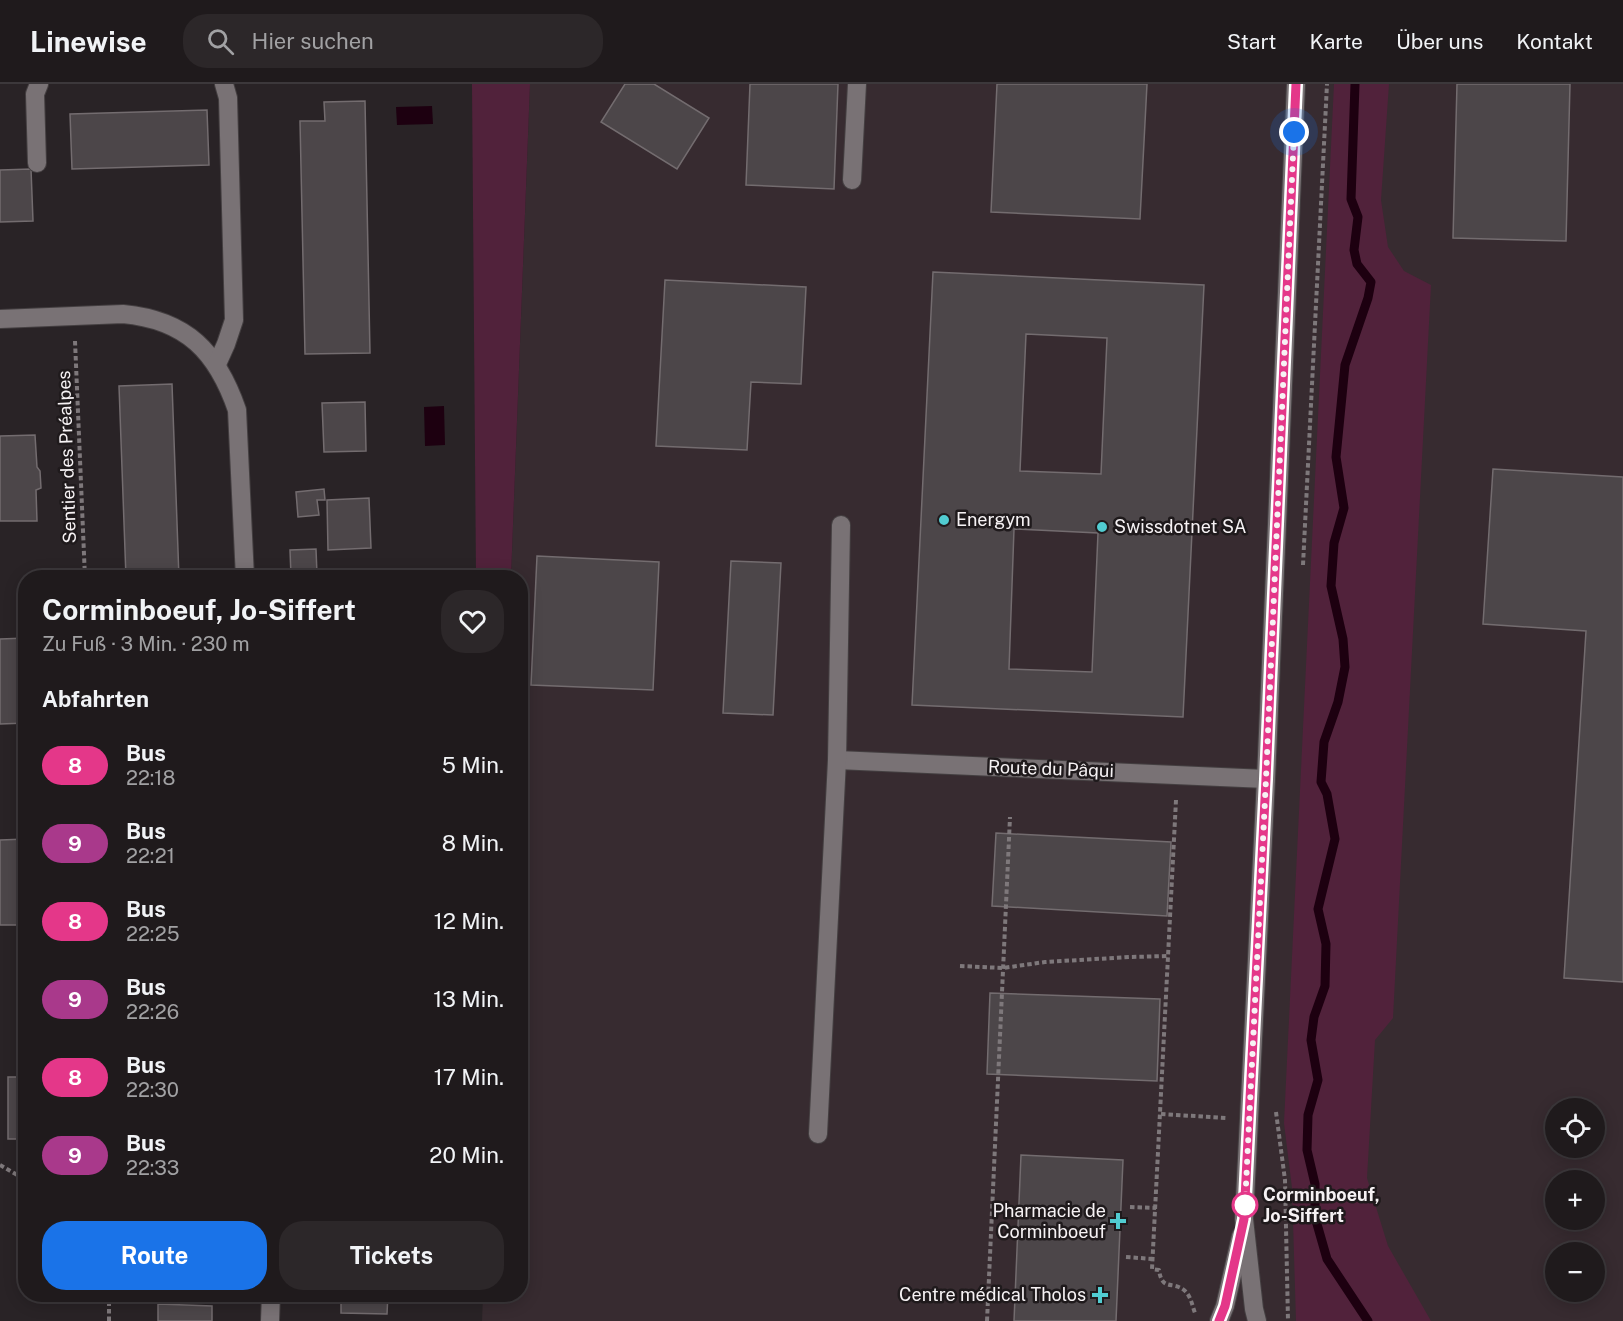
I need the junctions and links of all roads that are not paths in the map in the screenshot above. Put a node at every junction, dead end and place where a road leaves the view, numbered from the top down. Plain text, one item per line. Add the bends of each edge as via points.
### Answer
1 (39, 84) edge
2 (224, 84) edge
3 (857, 84) edge
4 (1296, 84) edge
5 (37, 163) dead end
6 (852, 180) dead end
7 (0, 319) edge
8 (217, 364) junction
9 (841, 525) dead end
10 (244, 570) edge
11 (837, 760) junction
12 (1266, 779) junction
13 (818, 1134) dead end
14 (1244, 1219) junction
15 (271, 1302) edge
16 (270, 1321) edge
17 (1219, 1321) edge
18 (1257, 1321) edge

1 - 5 street via 35,94
2 - 8 street via 228,98 234,320
3 - 6 street
4 - 12 street
7 - 8 street via 137,315 188,335
8 - 10 street via 237,410
9 - 11 street
11 - 12 street, Route du Pâqui
11 - 13 street
12 - 14 street
14 - 17 street
14 - 18 street
15 - 16 street

